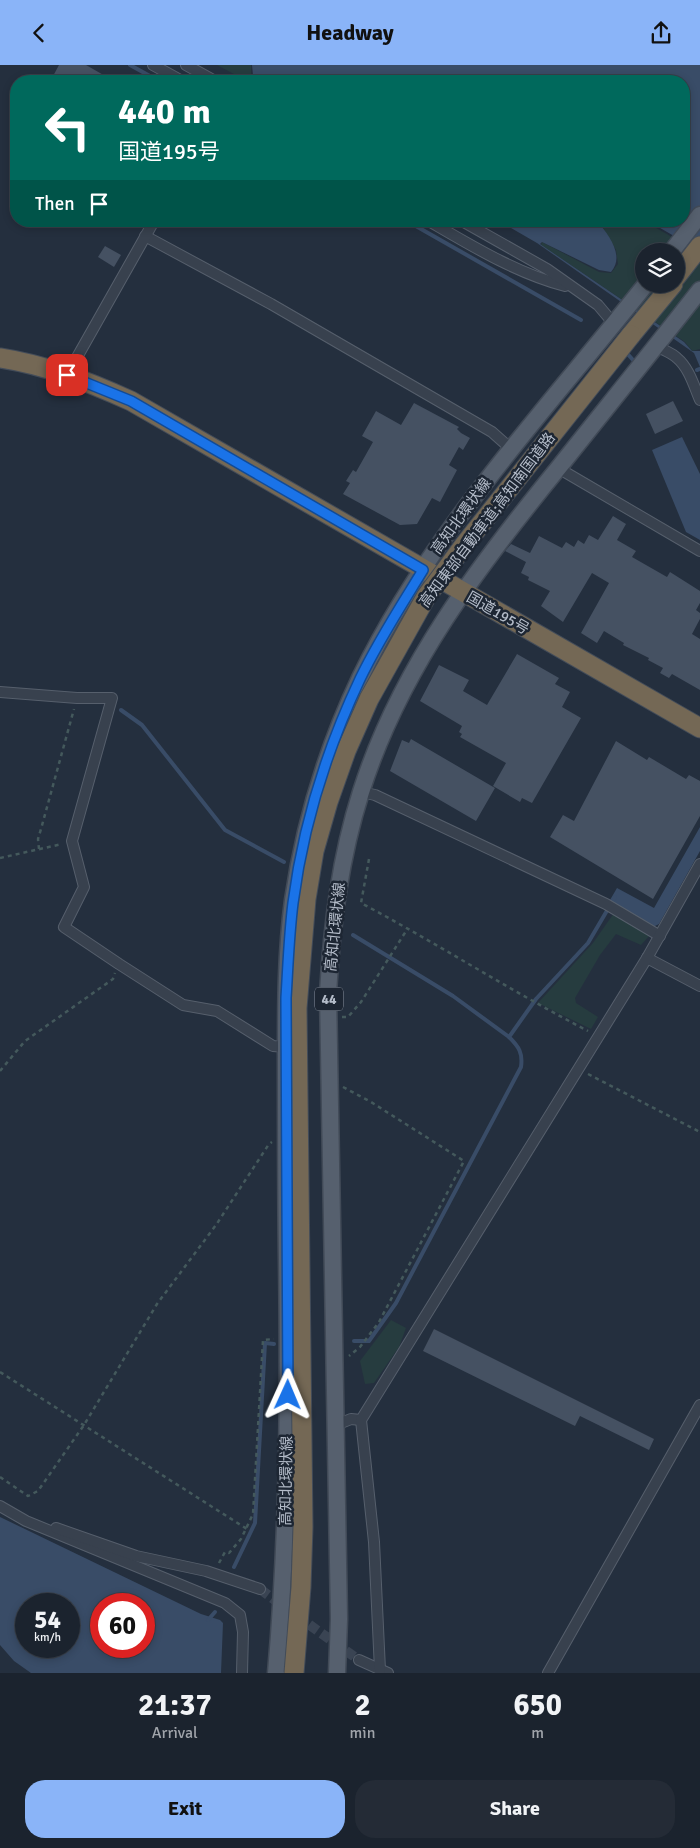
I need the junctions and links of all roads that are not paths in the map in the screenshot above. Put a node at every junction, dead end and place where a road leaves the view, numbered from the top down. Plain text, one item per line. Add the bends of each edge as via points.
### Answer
1 (153, 65) edge
2 (186, 65) edge
3 (171, 75) edge
4 (204, 75) edge
5 (700, 215) edge
6 (150, 227) edge
7 (439, 227) edge
8 (473, 227) edge
9 (145, 236) junction
10 (678, 243) edge
11 (700, 246) edge
12 (700, 252) edge
13 (685, 267) edge
14 (685, 269) edge
15 (569, 287) junction
16 (700, 290) edge
17 (639, 293) edge
18 (665, 293) edge
19 (618, 318) junction
20 (657, 345) junction
21 (0, 358) edge
22 (67, 375) junction
23 (700, 400) edge
24 (510, 448) junction
25 (558, 468) junction
26 (700, 551) edge
27 (423, 570) junction
28 (462, 593) junction
29 (0, 692) edge
30 (700, 728) edge
31 (361, 792) junction
32 (700, 864) edge
33 (660, 936) junction
34 (647, 958) junction
35 (700, 986) edge
36 (286, 1047) junction
37 (700, 1405) edge
38 (360, 1420) junction
39 (336, 1425) junction
40 (0, 1506) edge
41 (26, 1521) junction
42 (260, 1589) tunnel mouth
43 (359, 1660) tunnel mouth
44 (384, 1671) edge
45 (242, 1673) edge
46 (276, 1673) edge
47 (294, 1673) edge
48 (337, 1673) edge
49 (548, 1673) edge

1 - 3 street
2 - 4 street
5 - 10 main road
6 - 9 street
7 - 15 street via 485,253
8 - 15 street via 547,269
9 - 22 street
9 - 24 street via 271,304 483,427
11 - 13 highway
12 - 14 highway
15 - 19 street
16 - 20 main road, 高知北環状線 / 44
17 - 19 main road, 高知北環状線
18 - 47 highway, 高知東部自動車道;高知南国道路, bridge via 426,597 369,699 346,751 314,851 306,899 297,1008 303,1527
19 - 24 main road, 高知北環状線
20 - 23 street via 684,366
20 - 25 main road, 高知北環状線 / 44
21 - 22 highway, 国道195号 via 24,361
22 - 27 highway, 国道195号 via 131,401
24 - 27 main road, 高知北環状線
25 - 26 street
25 - 28 main road, 高知北環状線 / 44
27 - 28 highway, 国道195号
27 - 36 main road, 高知北環状線 via 361,678 319,785 293,903 288,949
28 - 30 highway, 国道195号
28 - 31 main road, 高知北環状線 / 44 via 402,693
29 - 36 street via 112,698 72,841 84,887 64,927 183,1005 217,1011 273,1046
31 - 33 street via 374,795 611,906
31 - 39 main road, 高知北環状線 / 44 via 341,869 330,950
32 - 33 street
33 - 34 street
34 - 35 street
34 - 38 street
36 - 46 main road, 高知北環状線 via 288,1379 283,1596
37 - 49 street
38 - 39 street via 351,1419
38 - 44 street
39 - 48 main road, 高知北環状線 / 44 via 340,1619
40 - 41 street
41 - 42 street via 68,1531 136,1556 206,1571
41 - 45 street via 225,1603 240,1615
43 - 44 street

